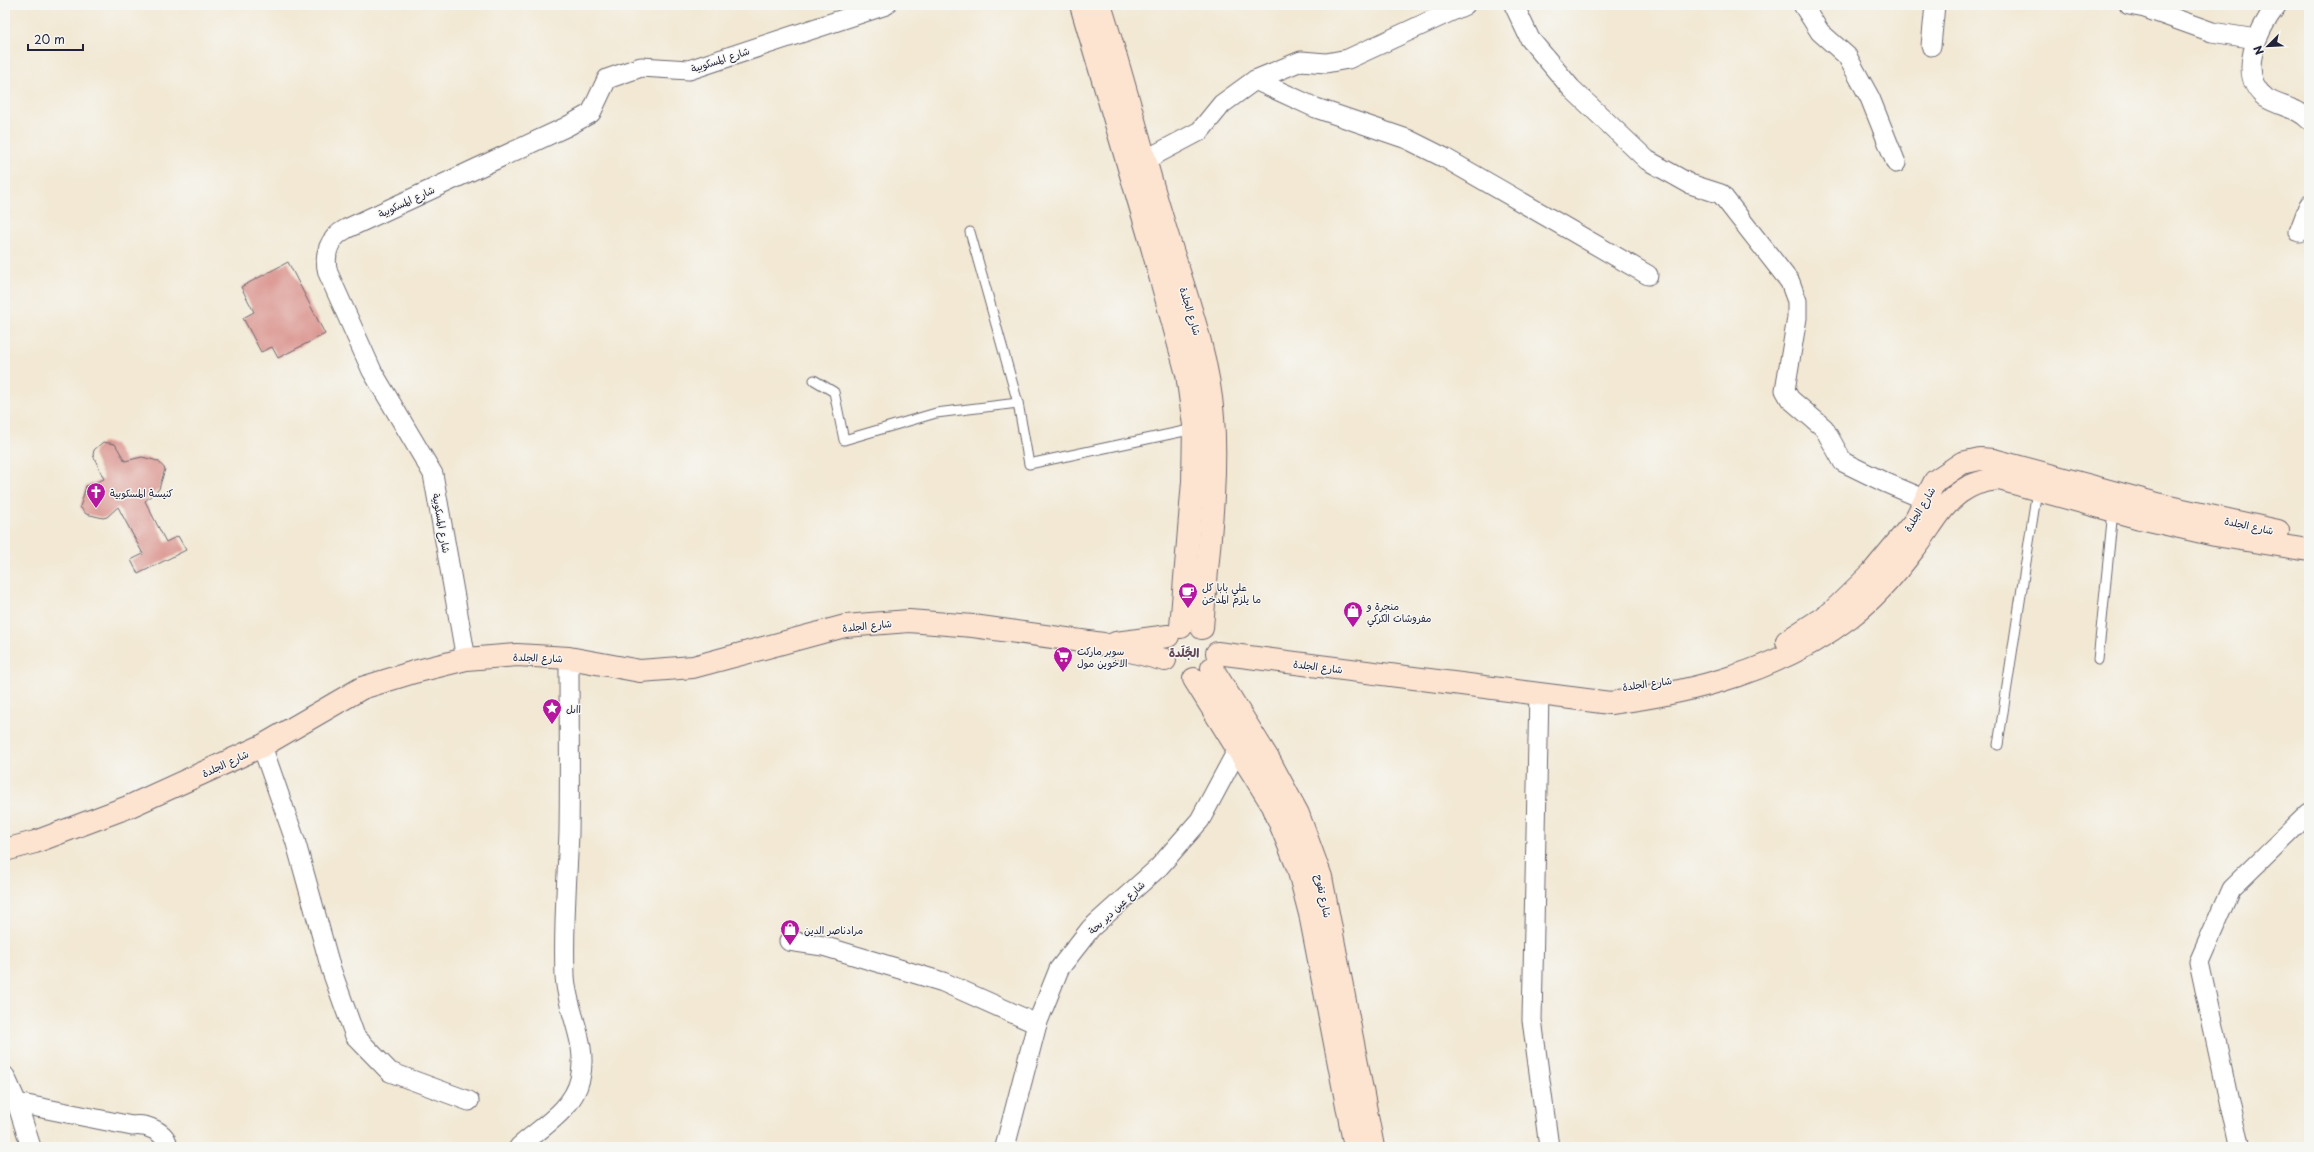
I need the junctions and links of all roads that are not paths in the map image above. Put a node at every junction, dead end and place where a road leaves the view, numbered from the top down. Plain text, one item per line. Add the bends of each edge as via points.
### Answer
1 (886, 5) edge
2 (1081, 5) edge
3 (1100, 5) edge
4 (1465, 5) edge
5 (1514, 5) edge
6 (1803, 5) edge
7 (1935, 5) edge
8 (2129, 5) edge
9 (2277, 5) edge
10 (2256, 39) junction
11 (1931, 46) dead end
12 (1255, 80) junction
13 (2309, 120) edge
14 (1896, 162) dead end
15 (1138, 166) junction
16 (2309, 205) edge
17 (970, 232) dead end
18 (2299, 232) dead end
19 (1648, 275) dead end
20 (814, 380) dead end
21 (1018, 403) junction
22 (1194, 429) junction
23 (2037, 490) junction
24 (1935, 503) junction
25 (2114, 510) junction
26 (2309, 536) edge
27 (2309, 550) edge
28 (1184, 631) junction
29 (1103, 644) junction
30 (569, 658) junction
31 (466, 659) junction
32 (1164, 660) junction
33 (1215, 660) junction
34 (2098, 660) dead end
35 (1194, 679) junction
36 (1539, 693) junction
37 (1247, 743) junction
38 (1998, 745) dead end
39 (262, 746) junction
40 (2309, 813) edge
41 (6, 849) edge
42 (789, 941) dead end
43 (1037, 1024) junction
44 (5, 1076) edge
45 (469, 1102) dead end
46 (17, 1103) junction
47 (31, 1147) edge
48 (168, 1147) edge
49 (519, 1147) edge
50 (1005, 1147) edge
51 (1355, 1147) edge
52 (1372, 1147) edge
53 (1549, 1147) edge
54 (2239, 1147) edge

1 - 31 street, شارع المسكوبية via 689,70 641,67 607,79 591,113 346,229 332,240 326,256 328,273 372,371 433,474
2 - 15 street, شارع الجلدة
3 - 15 street, شارع الجلدة via 1124,81
4 - 12 street via 1348,58 1326,63 1301,61
5 - 24 street via 1530,40 1571,88 1647,160 1690,184 1721,194 1790,282 1797,301 1797,318 1785,390 1790,400 1824,428 1843,462
6 - 14 street via 1820,32 1848,56 1870,98
7 - 11 street
8 - 10 street via 2145,8 2212,32
9 - 10 street via 2264,22
10 - 13 street via 2251,70 2257,88 2266,97 2300,112
12 - 15 street via 1222,104 1200,131
12 - 19 street via 1316,108 1407,139 1445,158
15 - 22 street, شارع الجلدة via 1187,374
15 - 28 street, شارع الجلدة via 1201,345 1213,416 1214,450
16 - 18 street
17 - 21 lane
20 - 21 lane via 834,392 844,440 936,413
21 - 22 lane via 1029,464
22 - 28 street, شارع الجلدة
23 - 24 street, شارع الجلدة via 1999,479 1984,480
23 - 25 street, شارع الجلدة
23 - 38 lane
24 - 26 street, شارع الجلدة via 1936,481 1962,463 1980,458 2169,507
24 - 36 street, شارع الجلدة via 1914,522 1872,573 1832,612 1784,643 1737,663 1661,683
25 - 27 street, شارع الجلدة via 2215,535
25 - 34 lane
28 - 29 street
28 - 32 street via 1164,645
28 - 33 street via 1213,638
29 - 30 street, شارع الجلدة via 973,626 908,621 845,626 693,667 640,671
29 - 32 street
30 - 31 street, شارع الجلدة via 517,655
30 - 49 street via 569,819 565,977 581,1042 582,1068 569,1104
31 - 39 street, شارع الجلدة via 362,688
32 - 35 street via 1175,675
33 - 35 street via 1207,673
33 - 36 street, شارع الجلدة
33 - 37 street, شارع تفوح
35 - 37 street
36 - 53 street via 1532,1020
37 - 43 street, شارع عين دير بحة via 1200,820 1159,867 1091,928 1059,969
37 - 51 street via 1298,868 1310,914
37 - 52 street, شارع تفوح via 1298,814 1320,877
39 - 41 street, شارع الجلدة via 128,807
39 - 45 street via 295,840 331,969 355,1036 390,1072
40 - 54 street via 2231,889 2199,962
42 - 43 street via 823,946 943,982
43 - 50 street, شارع عين دير بحة
44 - 46 street
46 - 47 street
46 - 48 street via 132,1126 148,1126 162,1135

